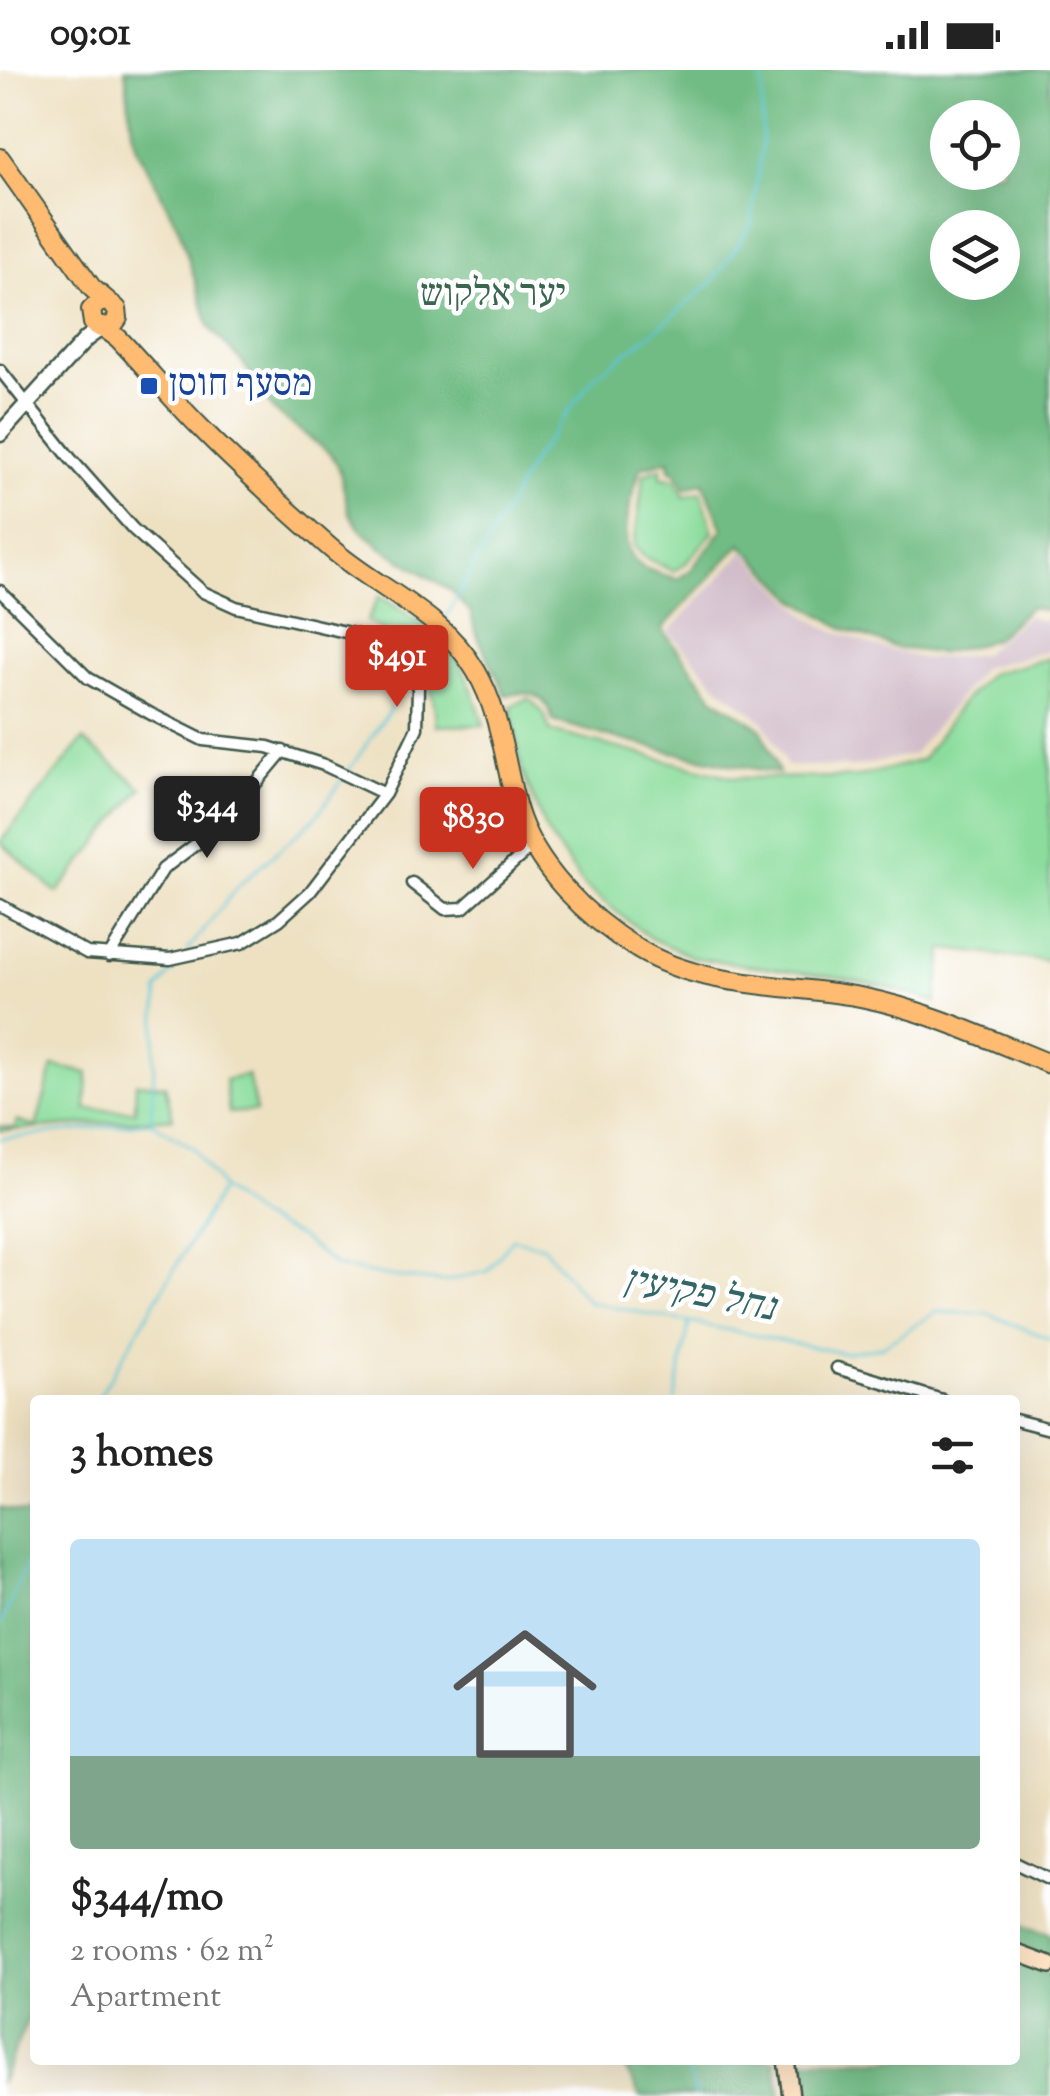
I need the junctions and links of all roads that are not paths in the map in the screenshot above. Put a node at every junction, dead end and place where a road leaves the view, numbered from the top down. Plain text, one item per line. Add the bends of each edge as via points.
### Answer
1 (0, 158) edge
2 (0, 170) edge
3 (98, 324) junction
4 (0, 370) edge
5 (27, 404) junction
6 (0, 434) edge
7 (0, 591) edge
8 (283, 752) junction
9 (385, 794) junction
10 (533, 844) junction
11 (412, 883) dead end
12 (0, 905) edge
13 (109, 956) junction
14 (1050, 1053) edge
15 (1050, 1064) edge
16 (837, 1368) dead end
17 (926, 1395) edge
18 (1020, 1421) edge
19 (1050, 1428) edge
20 (1020, 1865) edge
21 (1050, 1880) edge
22 (1020, 1954) edge
23 (1050, 1965) edge
24 (787, 2065) edge
25 (791, 2096) edge

1 - 3 main road via 106,301 94,306
2 - 3 main road
3 - 5 street
3 - 10 main road via 328,546 421,610 457,644 491,701
3 - 14 main road via 130,339 219,436 336,543 426,604 461,637 505,717 539,837 570,880 616,923 686,959 892,993
4 - 5 street
5 - 6 street
5 - 9 street via 133,528 203,592 236,607 354,634 398,656 418,687 416,728
7 - 8 street via 88,678 151,714 203,740
8 - 9 street
8 - 13 street via 220,826 163,870
9 - 13 street via 310,892 242,943 170,959
10 - 11 street via 463,908 445,909
10 - 15 main road via 589,912 672,966 880,1001
12 - 13 street via 87,953
16 - 17 street
18 - 19 street
20 - 21 street
22 - 23 main road
24 - 25 main road

